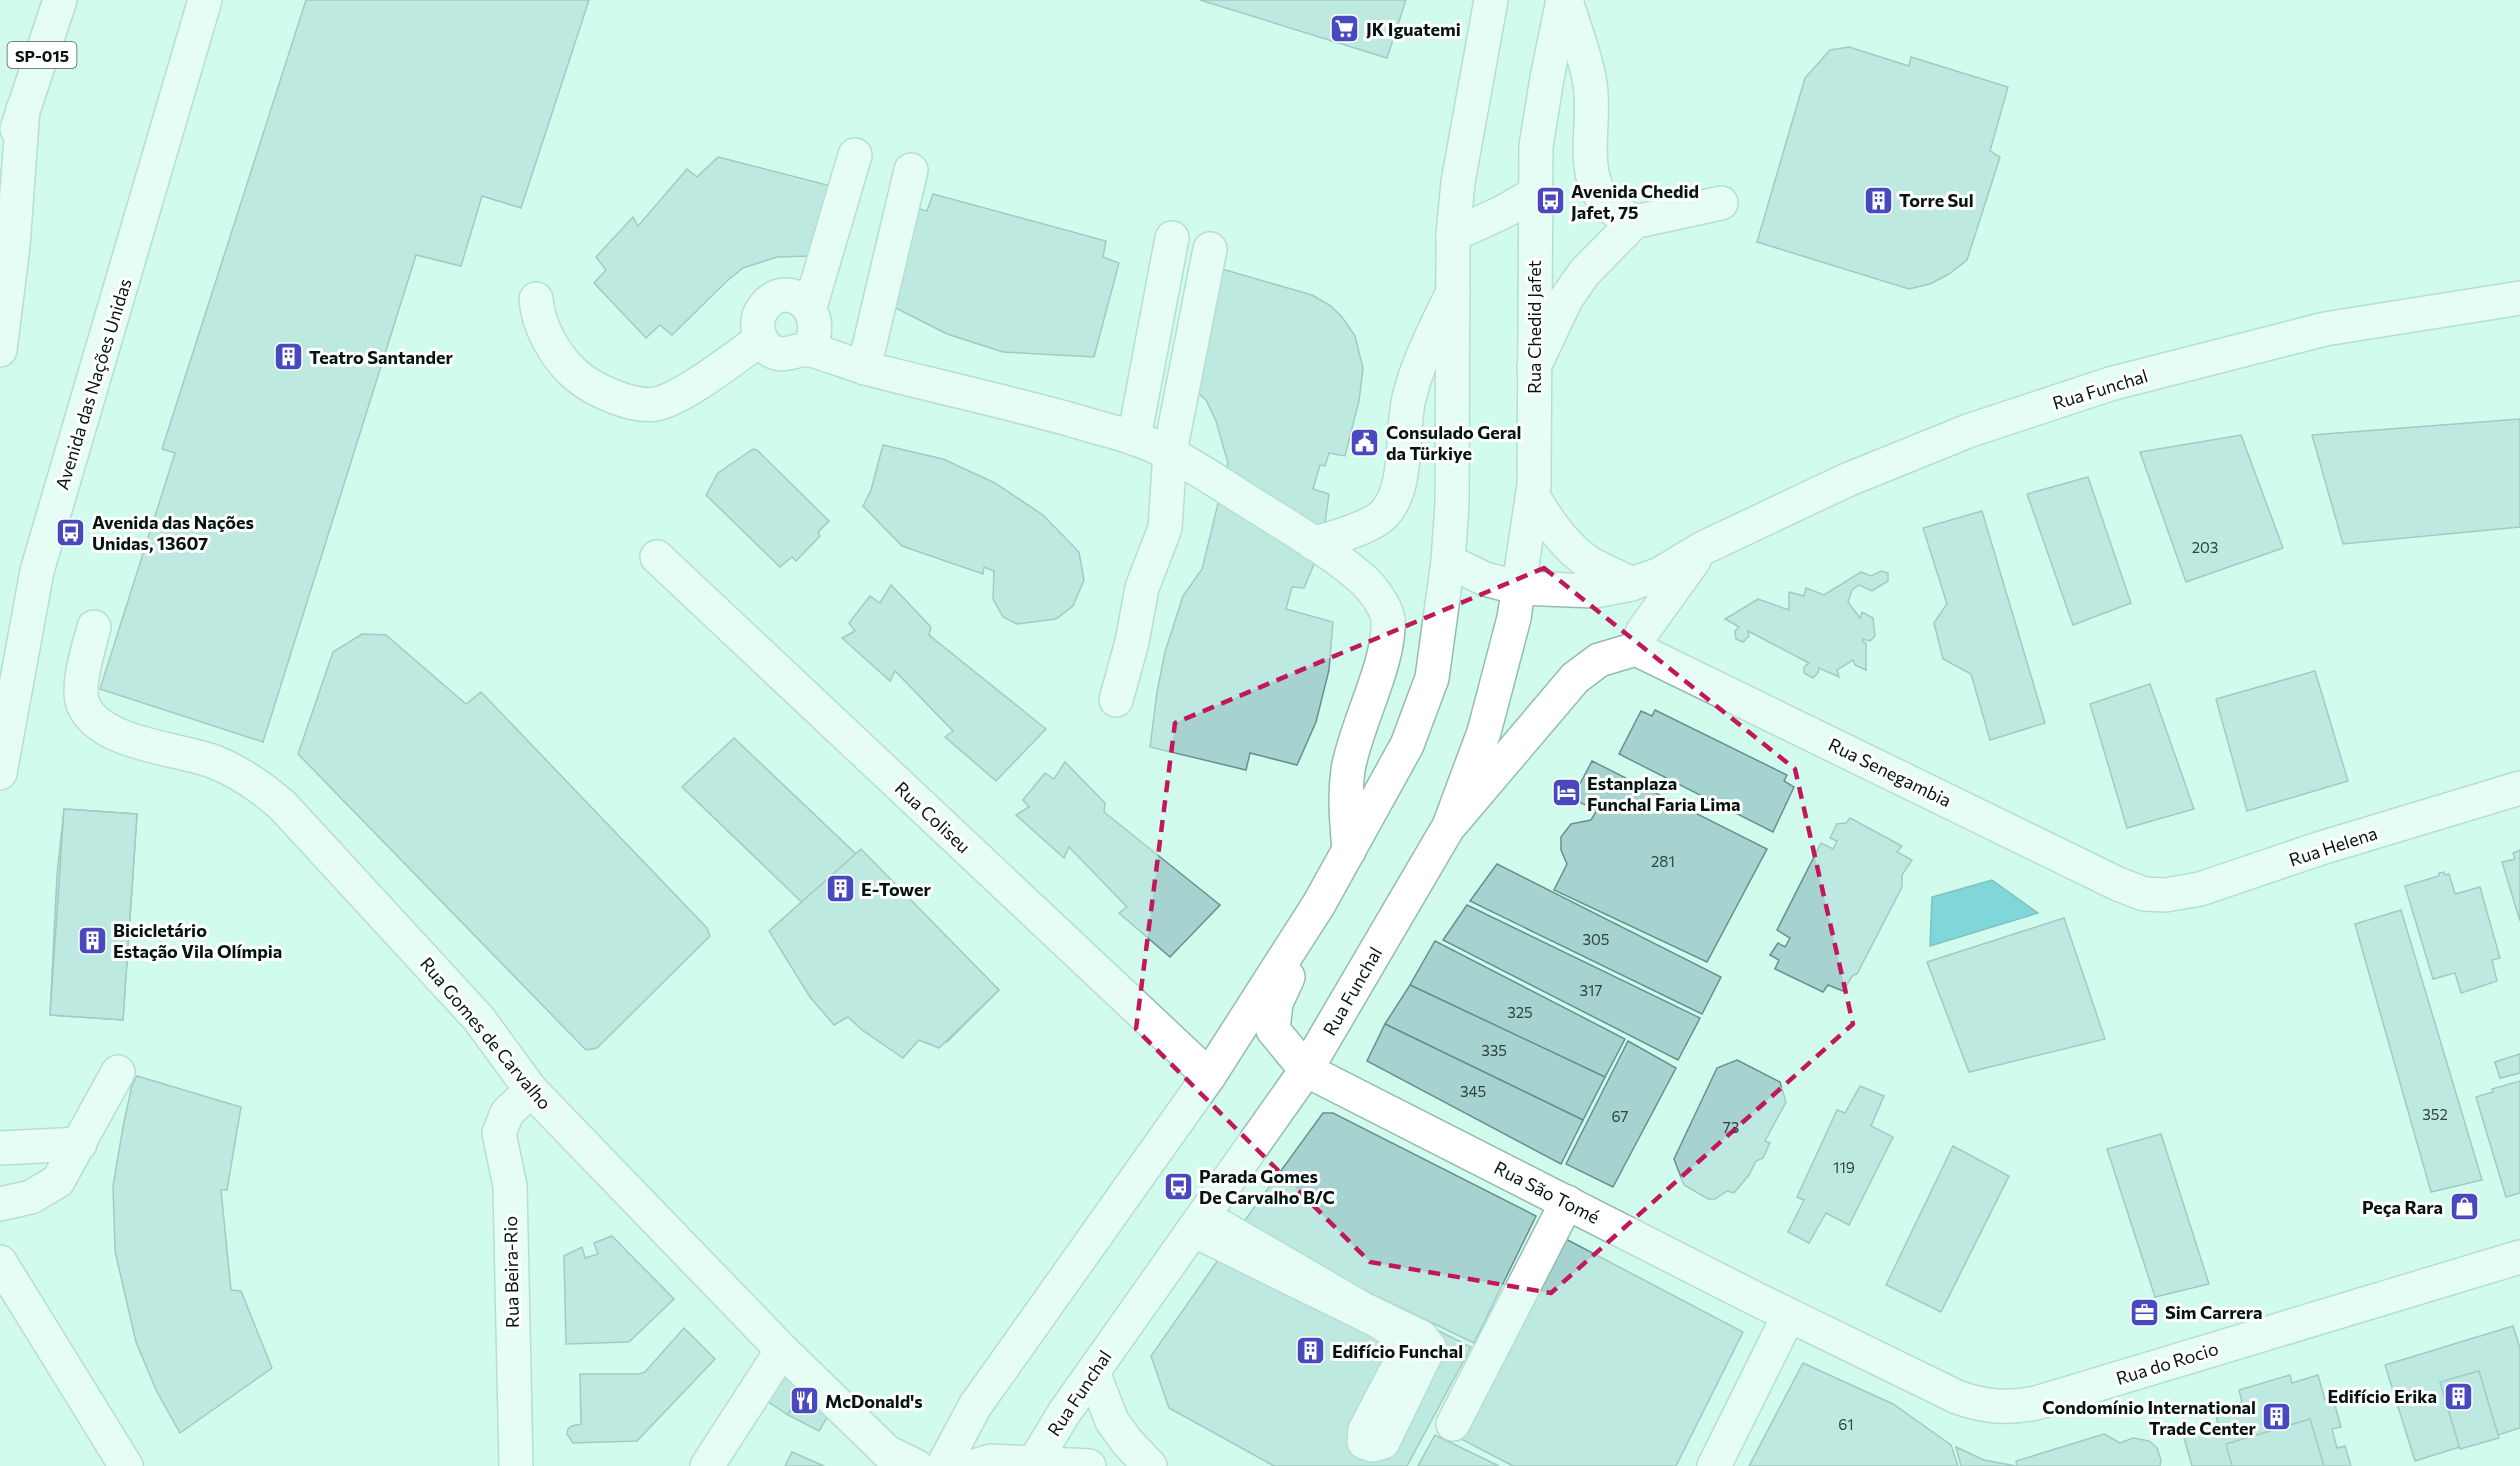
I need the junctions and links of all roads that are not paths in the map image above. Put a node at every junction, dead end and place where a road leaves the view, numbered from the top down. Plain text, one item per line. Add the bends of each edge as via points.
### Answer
1 (60, 0) edge
2 (1491, 0) edge
3 (1564, 0) edge
4 (206, 1) edge
5 (23, 109) junction
6 (855, 155) dead end
7 (911, 170) dead end
8 (0, 179) edge
9 (1534, 194) junction
10 (1721, 203) dead end
11 (1634, 222) junction
12 (1453, 235) junction
13 (1172, 238) dead end
14 (1210, 249) dead end
15 (1453, 292) junction
16 (2520, 298) edge
17 (536, 299) dead end
18 (810, 307) junction
19 (761, 339) junction
20 (808, 349) junction
21 (0, 350) edge
22 (1534, 367) junction
23 (864, 368) junction
24 (1134, 438) junction
25 (1170, 452) junction
26 (1533, 496) junction
27 (1314, 544) junction
28 (1701, 549) junction
29 (657, 557) dead end
30 (1448, 561) junction
31 (1631, 584) junction
32 (1519, 588) junction
33 (94, 627) dead end
34 (1636, 649) junction
35 (1116, 700) dead end
36 (0, 773) edge
37 (2520, 788) edge
38 (1449, 826) junction
39 (1349, 851) junction
40 (2144, 894) joint
41 (1319, 904) junction
42 (1306, 1070) junction
43 (118, 1072) dead end
44 (1209, 1076) junction
45 (531, 1090) junction
46 (80, 1144) junction
47 (0, 1148) edge
48 (1567, 1202) junction
49 (0, 1204) edge
50 (1198, 1223) junction
51 (2520, 1257) edge
52 (0, 1262) edge
53 (1789, 1315) junction
54 (782, 1350) junction
55 (1093, 1372) junction
56 (1453, 1424) dead end
57 (1032, 1464) edge
58 (126, 1466) edge
59 (516, 1466) edge
60 (707, 1466) edge
61 (916, 1466) edge
62 (943, 1466) edge
63 (974, 1466) edge
64 (1089, 1466) edge
65 (1150, 1466) edge
66 (1714, 1466) edge

1 - 5 main road, SP-015
2 - 12 main road via 1458,182
3 - 9 main road, Rua Chedid Jafet via 1546,78
3 - 11 main road via 1590,82 1594,182 1613,210
4 - 36 main road, Avenida das Nações Unidas via 37,571
5 - 8 main road, SP-015
5 - 21 main road via 13,246
6 - 18 main road
7 - 23 main road
9 - 12 main road
9 - 22 main road, Rua Chedid Jafet
10 - 11 main road
11 - 22 main road via 1584,273 1566,299
12 - 15 main road
13 - 24 main road
14 - 25 main road
15 - 27 main road via 1418,368 1408,400 1396,494 1387,512 1378,521
15 - 30 main road
16 - 28 main road, Rua Funchal via 2325,329 2110,384 1957,435 1847,480
17 - 19 main road via 545,332 576,375 620,400 640,405 658,404 696,385
18 - 19 main road via 801,299 776,297 759,315 757,328
18 - 20 main road via 815,333
19 - 20 main road via 769,350 781,355
20 - 23 main road
22 - 26 main road, Rua Chedid Jafet
23 - 24 main road
24 - 25 main road
25 - 27 main road
25 - 35 main road via 1165,528 1142,588
26 - 31 main road via 1569,545 1587,561
26 - 32 main road, Rua Chedid Jafet
27 - 39 main road via 1364,580 1388,616 1386,640 1348,769 1345,806
28 - 31 main road, Rua Funchal via 1660,573
28 - 34 main road, Rua Funchal via 1643,631
29 - 44 main road, Rua Coliseu
30 - 32 main road, Rua Funchal via 1485,579
30 - 39 main road via 1432,678 1407,745
31 - 32 main road, Rua Funchal via 1595,591
32 - 38 main road, Rua Chedid Jafet via 1484,732
33 - 45 main road, Rua Gomes de Carvalho via 81,682 82,702 91,719 115,734 213,761 260,786 282,804 479,1019
34 - 38 main road, Rua Funchal via 1599,660 1575,678
34 - 40 main road, Rua Senegambia
37 - 40 main road, Rua Helena via 2200,889
38 - 42 main road, Rua Funchal
39 - 41 main road
41 - 42 main road via 1276,1003 1272,1024 1285,1047
41 - 44 main road
42 - 48 main road, Rua São Tomé
42 - 50 main road, Rua Funchal
43 - 46 main road
44 - 62 main road via 975,1406
45 - 54 main road, Rua Gomes de Carvalho
45 - 59 main road, Rua Beira-Rio via 507,1113 499,1133 510,1186
46 - 47 main road
46 - 49 main road via 58,1181 31,1197
48 - 53 main road, Rua São Tomé
48 - 56 main road
50 - 50 main road via 1402,1336 1408,1344 1406,1352 1365,1430 1364,1442 1383,1442 1429,1347 1421,1337
50 - 55 main road, Rua Funchal
51 - 53 main road, Rua do Rocio via 2017,1407 1975,1404 1957,1397
52 - 58 main road
53 - 66 main road
54 - 60 main road
54 - 61 main road, Rua Gomes de Carvalho via 887,1452
55 - 57 main road, Rua Funchal
55 - 65 main road via 1112,1421
57 - 63 main road via 991,1461
57 - 64 main road

